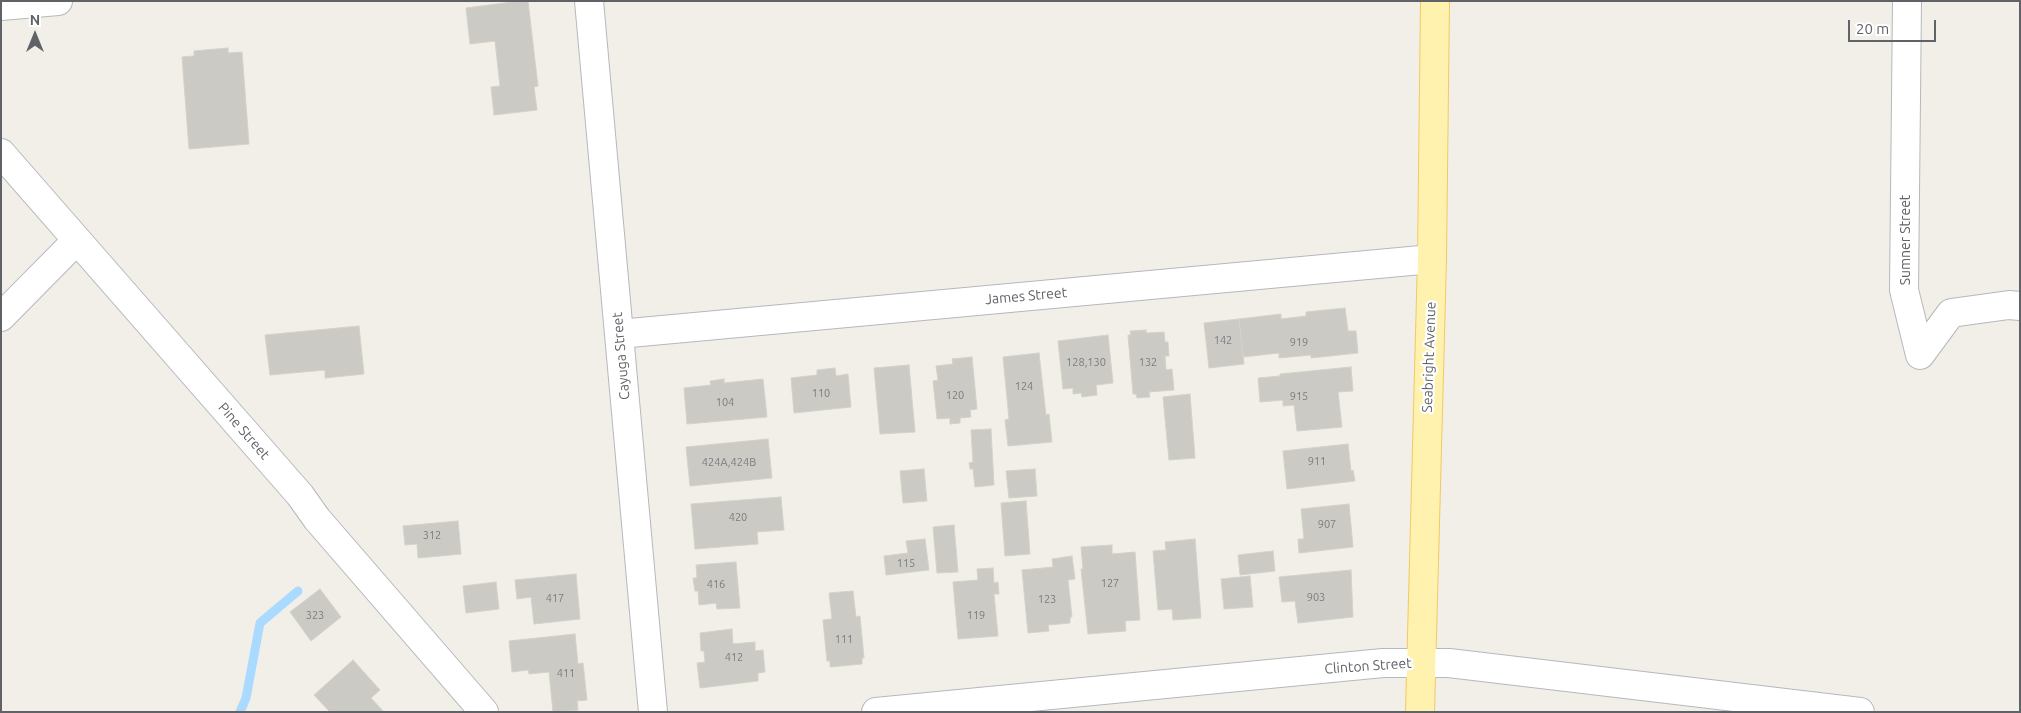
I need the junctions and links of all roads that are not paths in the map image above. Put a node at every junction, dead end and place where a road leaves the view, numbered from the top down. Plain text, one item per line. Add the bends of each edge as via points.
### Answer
1 (58, 1) edge
2 (589, 1) edge
3 (1435, 1) edge
4 (1907, 1) edge
5 (1, 6) edge
6 (1, 153) edge
7 (76, 241) junction
8 (1432, 258) junction
9 (2020, 306) edge
10 (1, 317) edge
11 (619, 334) junction
12 (1421, 663) junction
13 (484, 712) edge
14 (653, 712) edge
15 (876, 712) edge
16 (1420, 712) edge
17 (1860, 712) edge

1 - 5 street
2 - 11 street, Cayuga Street
3 - 8 main road, Seabright Avenue
4 - 9 street, Sumner Street via 1904,290 1920,355 1951,313
6 - 7 street, Pine Street
7 - 10 street
7 - 13 street, Pine Street via 300,495 317,519
8 - 11 street, James Street
8 - 12 main road, Seabright Avenue
11 - 14 street, Cayuga Street
12 - 15 street, Clinton Street via 1383,663
12 - 16 main road, Seabright Avenue
12 - 17 street, Clinton Street via 1449,663

